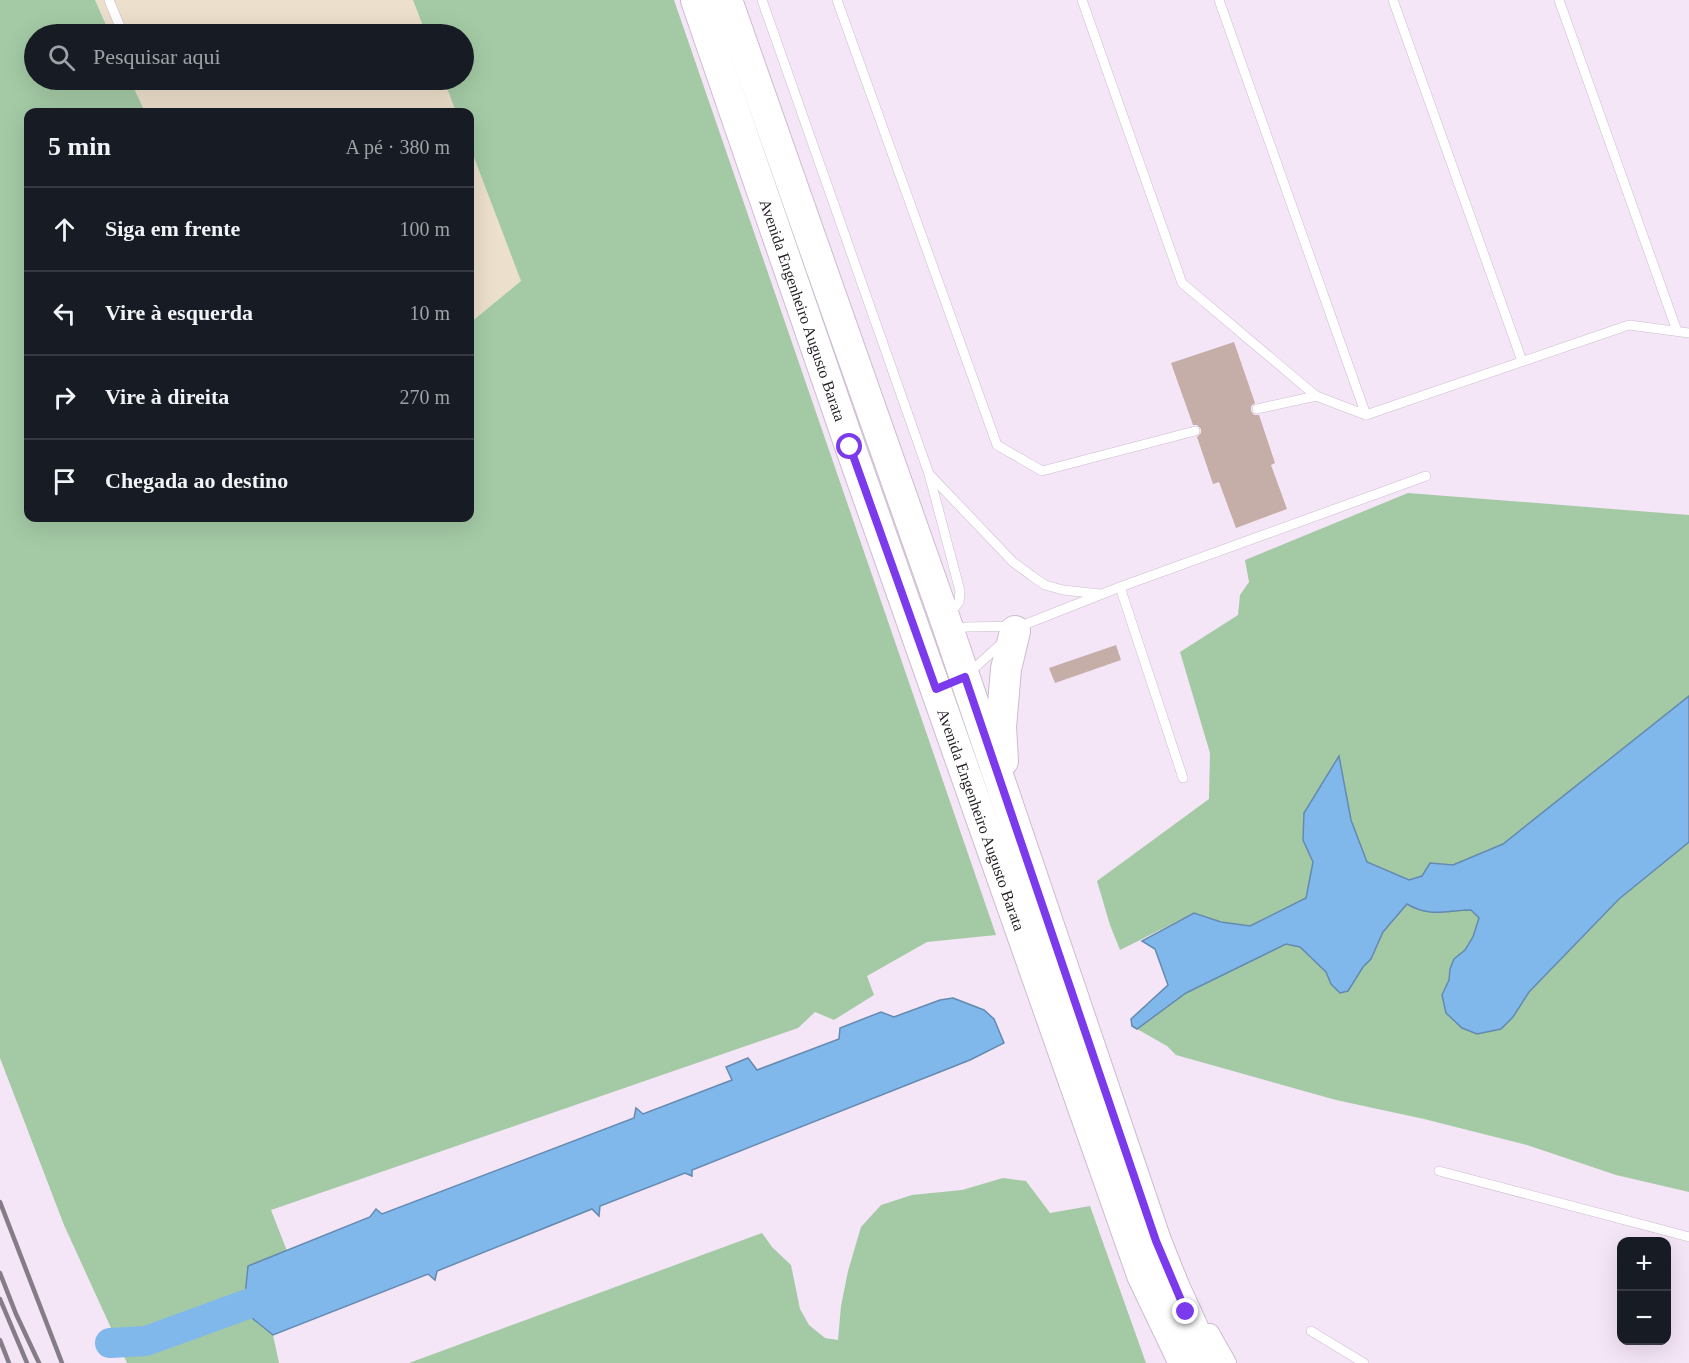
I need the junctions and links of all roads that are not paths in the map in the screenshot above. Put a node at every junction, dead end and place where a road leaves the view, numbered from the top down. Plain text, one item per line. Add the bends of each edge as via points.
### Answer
1 (109, 0) edge
2 (696, 0) edge
3 (727, 0) edge
4 (762, 0) edge
5 (837, 0) edge
6 (1082, 0) edge
7 (1220, 0) edge
8 (1393, 0) edge
9 (1559, 0) edge
10 (119, 24) edge
11 (1677, 331) junction
12 (1689, 333) edge
13 (1522, 361) junction
14 (1316, 396) junction
15 (1257, 409) dead end
16 (1366, 415) junction
17 (1195, 431) dead end
18 (929, 474) junction
19 (1426, 476) dead end
20 (1120, 587) junction
21 (1102, 594) junction
22 (1018, 628) junction
23 (937, 634) junction
24 (950, 683) junction
25 (1184, 778) dead end
26 (1006, 800) junction
27 (1440, 1171) dead end
28 (1689, 1237) edge
29 (1156, 1241) junction
30 (1311, 1331) dead end
31 (1184, 1363) edge
32 (1209, 1363) edge
33 (1227, 1363) edge
34 (1364, 1363) edge

1 - 10 lane
2 - 23 main road, Avenida Engenheiro Augusto Barata
3 - 23 main road, Avenida Engenheiro Augusto Barata
4 - 18 lane
5 - 17 lane via 997,445 1042,471
6 - 14 lane via 1182,283
7 - 16 lane
8 - 13 lane
9 - 11 lane
11 - 12 lane
11 - 13 lane via 1629,325
13 - 16 lane
14 - 15 lane
14 - 16 lane
18 - 21 lane via 1013,562 1032,576 1063,590
18 - 23 lane via 960,591 955,609
19 - 20 lane
20 - 21 lane
20 - 25 lane
21 - 22 lane
22 - 23 lane via 966,627
22 - 24 lane
22 - 26 main road via 1006,669 1001,727
23 - 24 main road, Avenida Engenheiro Augusto Barata
24 - 26 main road, Avenida Engenheiro Augusto Barata
24 - 31 main road, Avenida Engenheiro Augusto Barata via 1142,1275
26 - 29 main road, Avenida Engenheiro Augusto Barata
27 - 28 lane
29 - 32 main road, Avenida Engenheiro Augusto Barata
29 - 33 street
30 - 34 lane

